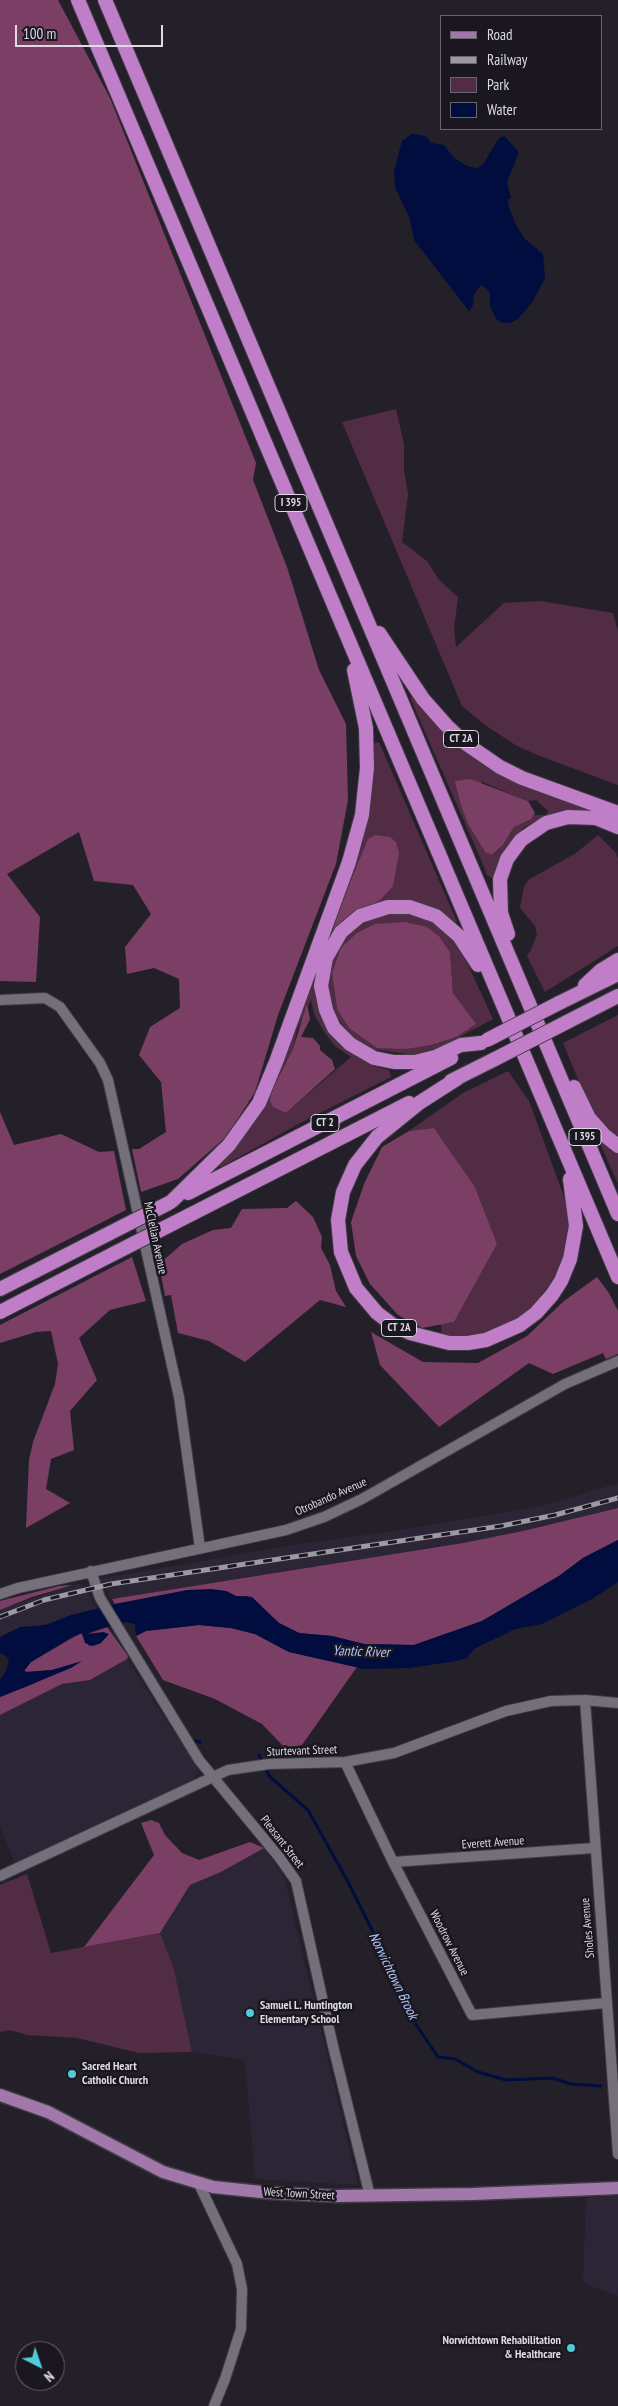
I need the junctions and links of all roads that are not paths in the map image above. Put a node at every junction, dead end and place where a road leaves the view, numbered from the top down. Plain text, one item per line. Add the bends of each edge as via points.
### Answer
1 (78, 0) edge
2 (105, 0) edge
3 (358, 599) junction
4 (345, 630) junction
5 (618, 813) edge
6 (618, 827) edge
7 (618, 960) edge
8 (513, 967) junction
9 (618, 974) edge
10 (618, 996) edge
11 (0, 1000) edge
12 (565, 1001) junction
13 (618, 1004) edge
14 (503, 1005) junction
15 (593, 1009) junction
16 (484, 1042) junction
17 (553, 1060) junction
18 (458, 1078) junction
19 (618, 1146) edge
20 (563, 1147) junction
21 (170, 1202) junction
22 (618, 1214) edge
23 (618, 1278) edge
24 (0, 1289) edge
25 (0, 1312) edge
26 (618, 1361) edge
27 (200, 1548) junction
28 (91, 1571) junction
29 (0, 1594) edge
30 (585, 1700) junction
31 (618, 1703) edge
32 (345, 1762) junction
33 (212, 1776) junction
34 (594, 1848) junction
35 (393, 1862) junction
36 (0, 1876) edge
37 (606, 2003) junction
38 (0, 2095) edge
39 (618, 2154) edge
40 (199, 2184) junction
41 (618, 2188) edge
42 (370, 2196) junction
43 (214, 2406) edge

1 - 4 highway, I 395
2 - 3 highway, I 395
3 - 5 highway, CT 2A via 423,699 466,743 522,778
3 - 8 highway, I 395
4 - 14 highway, I 395
4 - 21 highway via 367,738 366,793 356,839 259,1103 229,1145
6 - 8 highway via 589,817 552,820 526,835 510,854 502,872 500,895
7 - 12 highway
8 - 17 highway, I 395
9 - 12 highway, CT 2
10 - 15 highway, CT 2
11 - 27 street, McClellan Avenue via 45,998 60,1006 100,1063 108,1080 179,1396
12 - 16 highway, CT 2, bridge
13 - 15 highway
14 - 16 highway via 459,936 443,921 423,910 399,907 366,913 346,927 333,944 322,973 324,1004 334,1028 355,1049 381,1060 408,1063 435,1057 461,1045
14 - 20 highway, I 395
15 - 18 highway, CT 2, bridge
16 - 21 highway, CT 2
17 - 19 highway via 573,1085 590,1118
17 - 22 highway, I 395
18 - 20 highway, CT 2A via 377,1137 355,1165 343,1192 338,1229 344,1261 361,1296 393,1325 432,1340 477,1342 512,1330 540,1309 561,1281 575,1240 575,1208
18 - 25 highway, CT 2, bridge
20 - 23 highway, I 395
21 - 24 highway, CT 2, bridge
26 - 27 street, Otrobando Avenue via 557,1389 362,1499 324,1517 286,1530
27 - 28 street, Otrobando Avenue
28 - 29 street, Otrobando Avenue
28 - 33 street, Pleasant Street via 104,1603 199,1760
30 - 31 street, Sturtevant Street
30 - 32 street, Sturtevant Street via 551,1700 506,1711 394,1753
30 - 34 street, Sholes Avenue
32 - 33 street, Sturtevant Street via 264,1765 228,1770
32 - 35 street, Woodrow Avenue
33 - 36 street, Sturtevant Street
33 - 42 street, Pleasant Street via 296,1881
34 - 35 street, Everett Avenue
34 - 37 street, Sholes Avenue
35 - 37 street, Woodrow Avenue via 472,2015
37 - 39 street, Sholes Avenue
38 - 40 main road, West Town Street via 40,2109 142,2162
40 - 42 main road, West Town Street via 291,2195
40 - 43 street via 237,2264 242,2289 241,2329
41 - 42 main road, West Town Street

